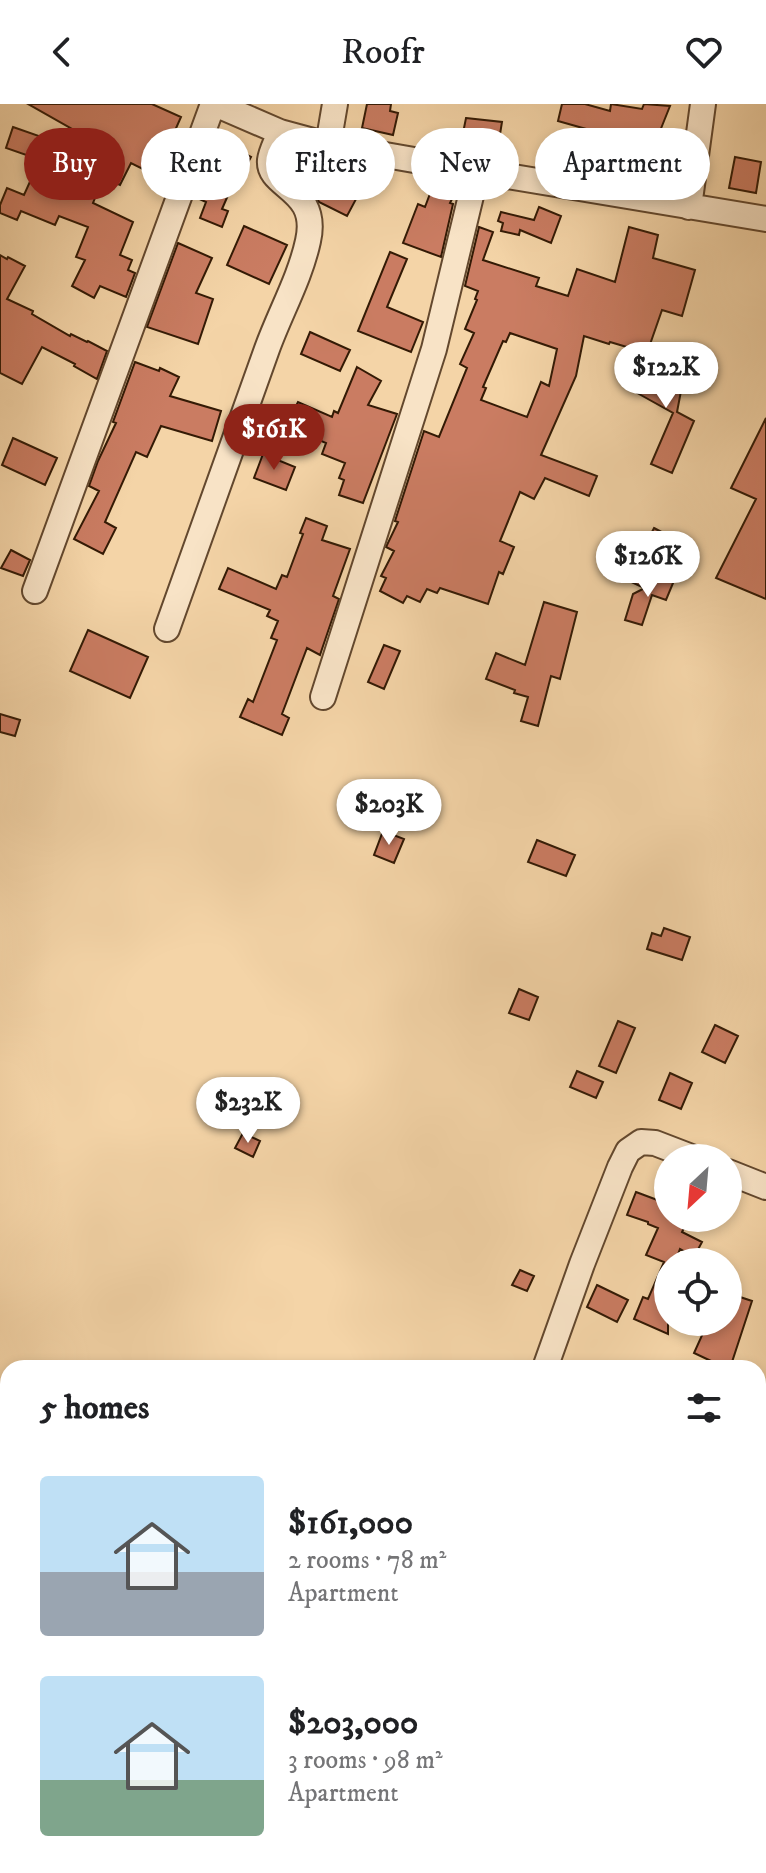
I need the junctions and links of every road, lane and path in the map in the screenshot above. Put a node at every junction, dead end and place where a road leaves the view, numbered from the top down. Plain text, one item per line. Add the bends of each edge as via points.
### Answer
1 (214, 104) edge
2 (335, 104) edge
3 (703, 104) edge
4 (271, 128) edge
5 (331, 128) edge
6 (519, 178) edge
7 (300, 200) edge
8 (470, 200) edge
9 (689, 207) junction
10 (766, 219) edge
11 (35, 591) dead end
12 (167, 629) dead end
13 (323, 697) dead end
14 (658, 1144) edge
15 (742, 1178) edge
16 (766, 1187) edge
17 (548, 1360) edge

1 - 4 street
1 - 11 street
2 - 5 street
3 - 9 street
6 - 9 street
7 - 12 street via 311,225 308,243
8 - 13 street via 434,349
9 - 10 street
14 - 17 street via 641,1142 628,1151
15 - 16 street

